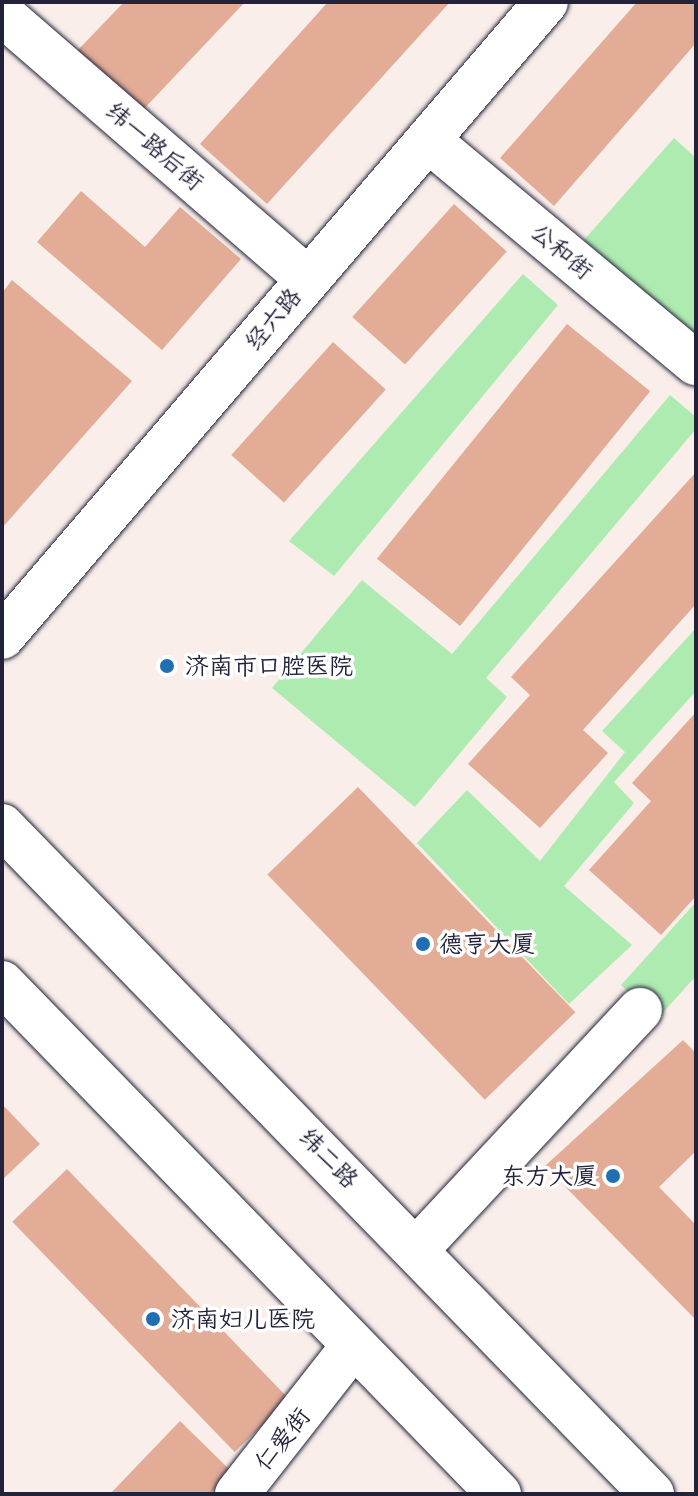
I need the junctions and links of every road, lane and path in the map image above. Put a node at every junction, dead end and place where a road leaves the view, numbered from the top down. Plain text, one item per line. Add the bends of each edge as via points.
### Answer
1 (546, 2) edge
2 (2, 14) edge
3 (428, 140) junction
4 (307, 278) junction
5 (696, 363) edge
6 (2, 637) edge
7 (2, 826) edge
8 (2, 983) edge
9 (640, 1010) dead end
10 (417, 1249) junction
11 (354, 1345) junction
12 (237, 1494) edge
13 (499, 1494) edge
14 (652, 1494) edge

1 - 3 main road, 经六路
2 - 4 main road, 纬一路后街
3 - 4 main road, 经六路
3 - 5 main road, 公和街
4 - 6 main road, 经六路
7 - 10 main road, 纬二路
8 - 11 main road
9 - 10 main road
10 - 14 main road, 纬二路
11 - 12 main road, 仁爱街
11 - 13 main road

